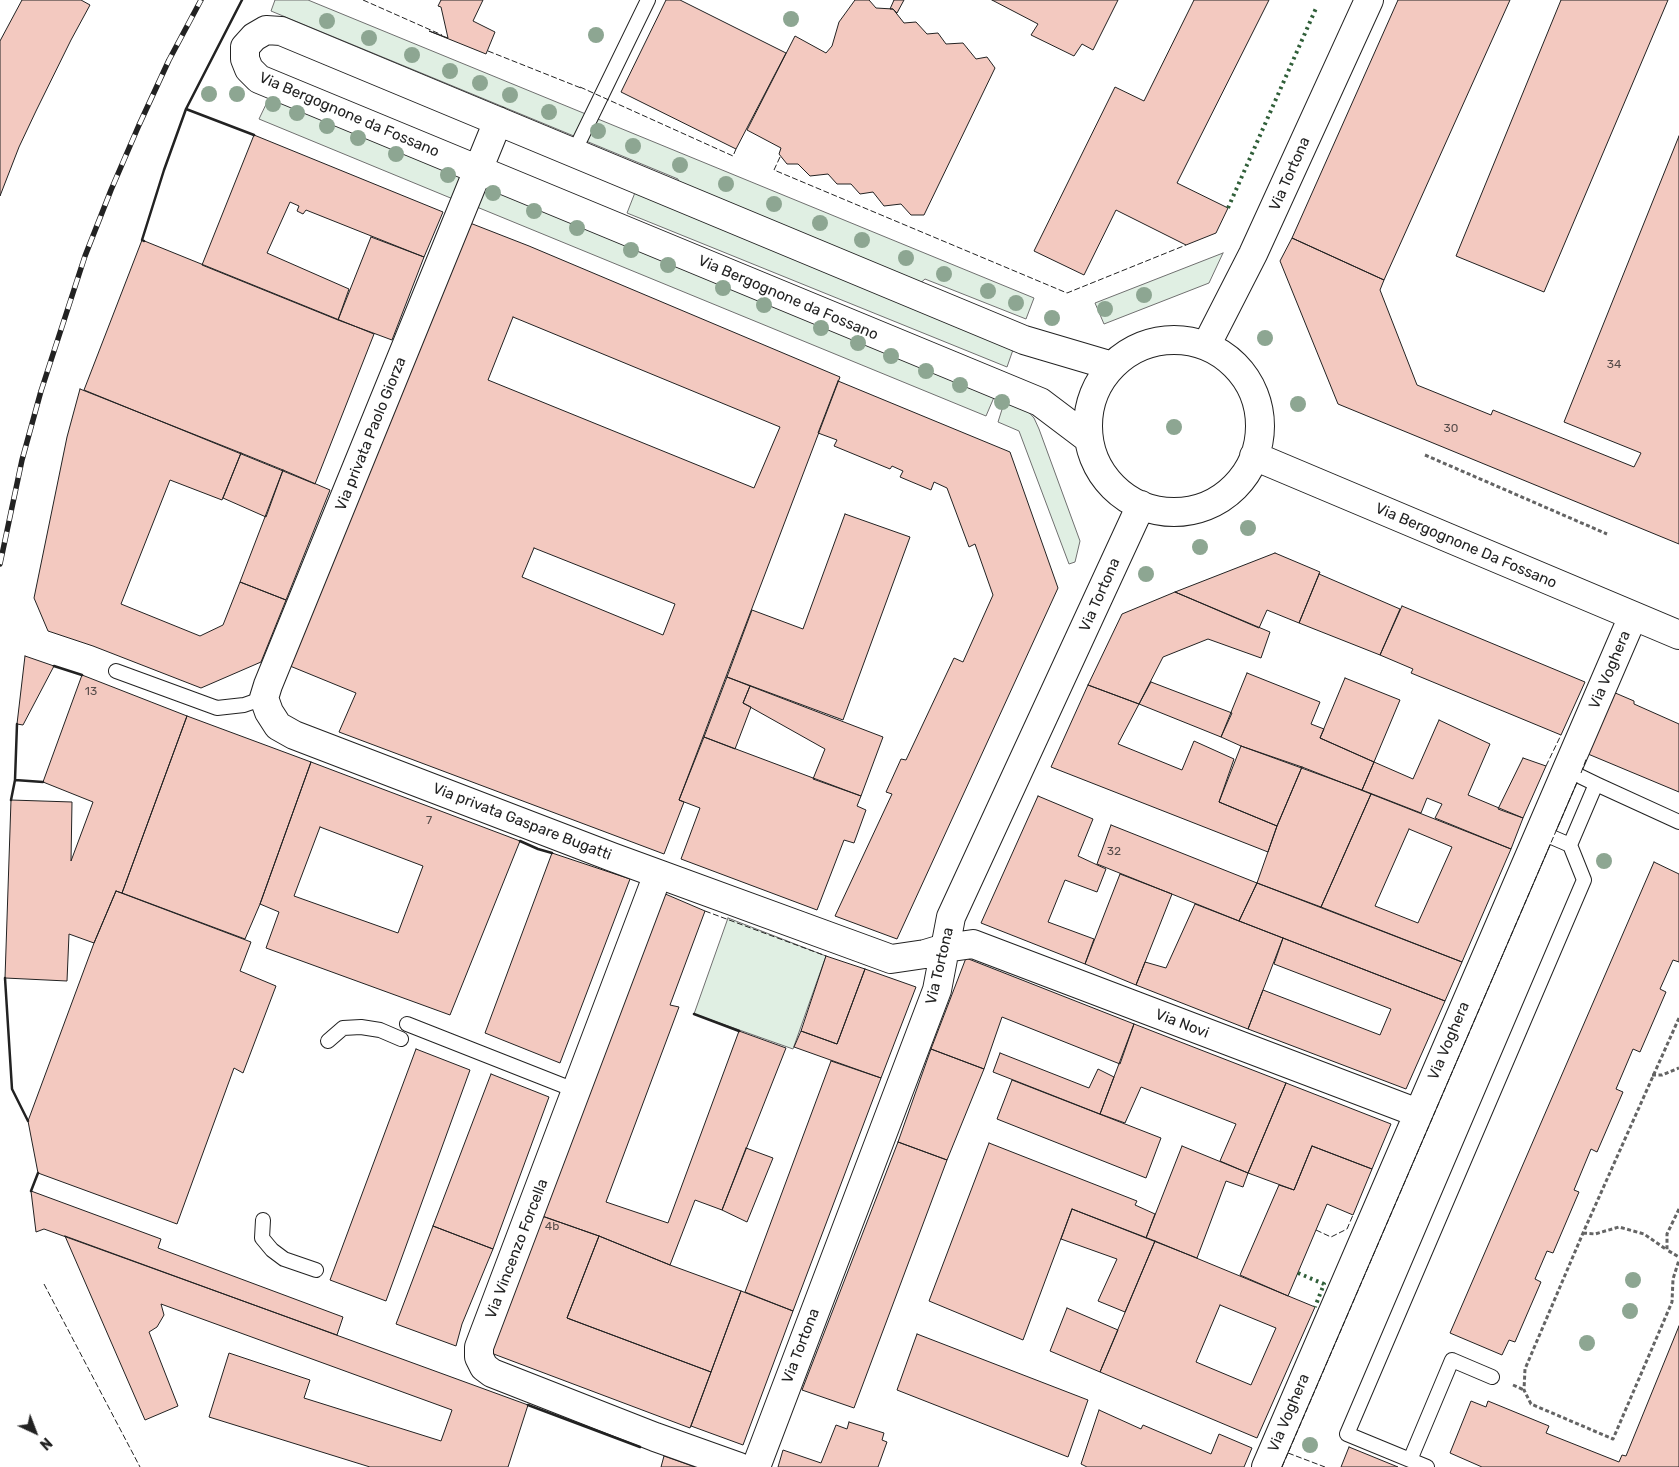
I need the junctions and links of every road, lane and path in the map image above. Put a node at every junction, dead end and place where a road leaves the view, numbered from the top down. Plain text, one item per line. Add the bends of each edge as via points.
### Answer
1 (648, 0) edge
2 (1369, 0) edge
3 (498, 121) junction
4 (574, 152) junction
5 (479, 170) junction
6 (1206, 346) junction
7 (1112, 366) junction
8 (1089, 439) junction
9 (1424, 454) dead end
10 (1254, 456) junction
11 (1141, 505) junction
12 (1607, 534) dead end
13 (1633, 616) junction
14 (1679, 635) edge
15 (116, 671) dead end
16 (264, 698) junction
17 (1567, 770) junction
18 (1596, 784) junction
19 (1679, 822) edge
20 (1540, 832) junction
21 (1570, 845) junction
22 (658, 874) junction
23 (945, 948) junction
24 (1679, 1018) edge
25 (406, 1024) dead end
26 (401, 1039) dead end
27 (328, 1041) dead end
28 (1679, 1068) edge
29 (1652, 1075) junction
30 (576, 1091) junction
31 (1418, 1113) junction
32 (1679, 1209) edge
33 (263, 1220) dead end
34 (1583, 1233) junction
35 (1667, 1250) junction
36 (1679, 1258) edge
37 (316, 1270) dead end
38 (1492, 1377) dead end
39 (1410, 1460) junction
40 (739, 1467) edge
41 (756, 1467) edge
42 (1266, 1467) edge
43 (1427, 1467) edge

1 - 4 lane
2 - 6 street, Via Tortona via 1253,254
3 - 4 street, Via Bergognone da Fossano
3 - 5 street
3 - 5 street, Via Bergognone da Fossano via 281,31 266,30 245,47 249,69 260,79
4 - 7 street, Via Bergognone da Fossano via 1024,340
5 - 8 street, Via Bergognone da Fossano via 1040,402
5 - 16 street, Via privata Paolo Giorza
6 - 7 street via 1179,340 1161,341 1135,350
6 - 10 street via 1232,363 1246,379 1255,397 1260,424
7 - 8 street via 1092,400
8 - 11 street via 1103,475 1124,496
9 - 12 path
10 - 11 street via 1244,475 1230,490 1202,507 1171,512
10 - 13 street, Via Bergognone Da Fossano
11 - 23 street, Via Tortona via 952,917
13 - 14 street, Via Bergognone Da Fossano
13 - 17 street, Via Voghera
15 - 16 lane via 216,708 244,705
16 - 22 street, Via privata Gaspare Bugatti via 268,712 278,726 294,735
17 - 18 lane
17 - 20 street, Via Voghera
18 - 19 lane
18 - 21 lane
20 - 21 lane
20 - 31 street, Via Voghera
21 - 39 lane via 1584,880 1347,1434
22 - 23 street, Via privata Gaspare Bugatti via 891,960
22 - 30 street, Via Vincenzo Forcella
23 - 31 street, Via Novi via 973,944
23 - 41 street, Via Tortona via 937,990
24 - 29 path
25 - 30 lane
26 - 27 lane via 362,1026 343,1028
28 - 29 path via 1662,1075
29 - 34 path
30 - 40 street, Via Vincenzo Forcella via 479,1348 481,1362 492,1373
31 - 42 street, Via Voghera
32 - 35 path via 1667,1234
33 - 37 lane via 262,1238 272,1250 284,1259
34 - 35 path via 1595,1234 1619,1227 1644,1234
34 - 36 path via 1525,1369 1524,1390 1531,1404 1613,1439 1672,1302
35 - 36 path
38 - 39 lane via 1452,1360
39 - 43 lane

